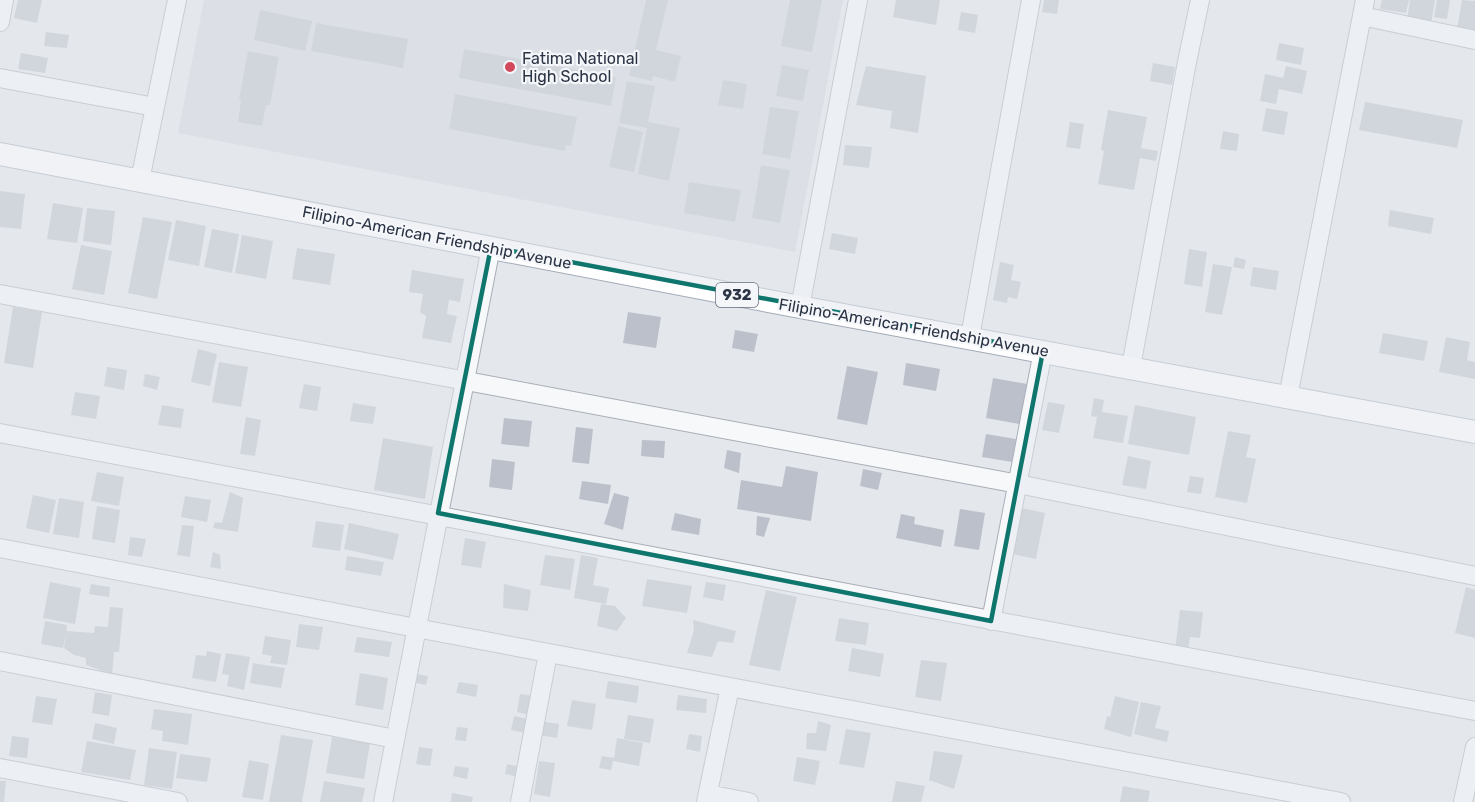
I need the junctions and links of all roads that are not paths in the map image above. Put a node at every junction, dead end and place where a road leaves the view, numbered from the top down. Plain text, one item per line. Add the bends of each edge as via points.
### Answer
1 (4, 0) edge
2 (177, 0) edge
3 (858, 0) edge
4 (1031, 0) edge
5 (1200, 0) edge
6 (1364, 8) edge
7 (0, 22) edge
8 (1475, 40) edge
9 (0, 78) edge
10 (155, 106) junction
11 (0, 154) edge
12 (140, 180) junction
13 (491, 247) junction
14 (0, 294) edge
15 (800, 307) junction
16 (970, 338) junction
17 (1043, 351) junction
18 (1131, 367) junction
19 (463, 381) junction
20 (1288, 397) junction
21 (1475, 432) edge
22 (0, 433) edge
23 (1018, 484) junction
24 (438, 513) junction
25 (0, 548) edge
26 (1475, 576) edge
27 (991, 621) junction
28 (416, 628) junction
29 (548, 653) junction
30 (0, 661) edge
31 (730, 687) junction
32 (1475, 711) edge
33 (394, 740) junction
34 (1475, 747) edge
35 (0, 768) edge
36 (707, 798) edge
37 (178, 802) edge
38 (383, 802) edge
39 (520, 802) edge
40 (749, 802) edge
41 (1341, 802) edge
42 (1463, 802) edge

1 - 7 street
2 - 10 street
3 - 15 street
4 - 16 street
5 - 18 street
6 - 8 street
6 - 20 street
9 - 10 street
10 - 12 street
11 - 12 main road, Filipino-American Friendship Avenue / 932
12 - 13 main road, Filipino-American Friendship Avenue / 932
13 - 15 main road, Filipino-American Friendship Avenue / 932
13 - 19 street
14 - 19 street
15 - 16 main road, Filipino-American Friendship Avenue / 932
16 - 17 main road, Filipino-American Friendship Avenue / 932
17 - 18 main road, Filipino-American Friendship Avenue / 932
17 - 23 street
18 - 20 main road, Filipino-American Friendship Avenue / 932
19 - 23 street
19 - 24 street
20 - 21 main road, Filipino-American Friendship Avenue / 932
22 - 24 street
23 - 26 street
23 - 27 street
24 - 27 street
24 - 28 street
25 - 28 street
27 - 32 street
28 - 29 street
28 - 33 street
29 - 31 street
29 - 39 street
30 - 33 street
31 - 36 street
31 - 41 street
33 - 38 street
34 - 42 street
35 - 37 street
36 - 40 street

